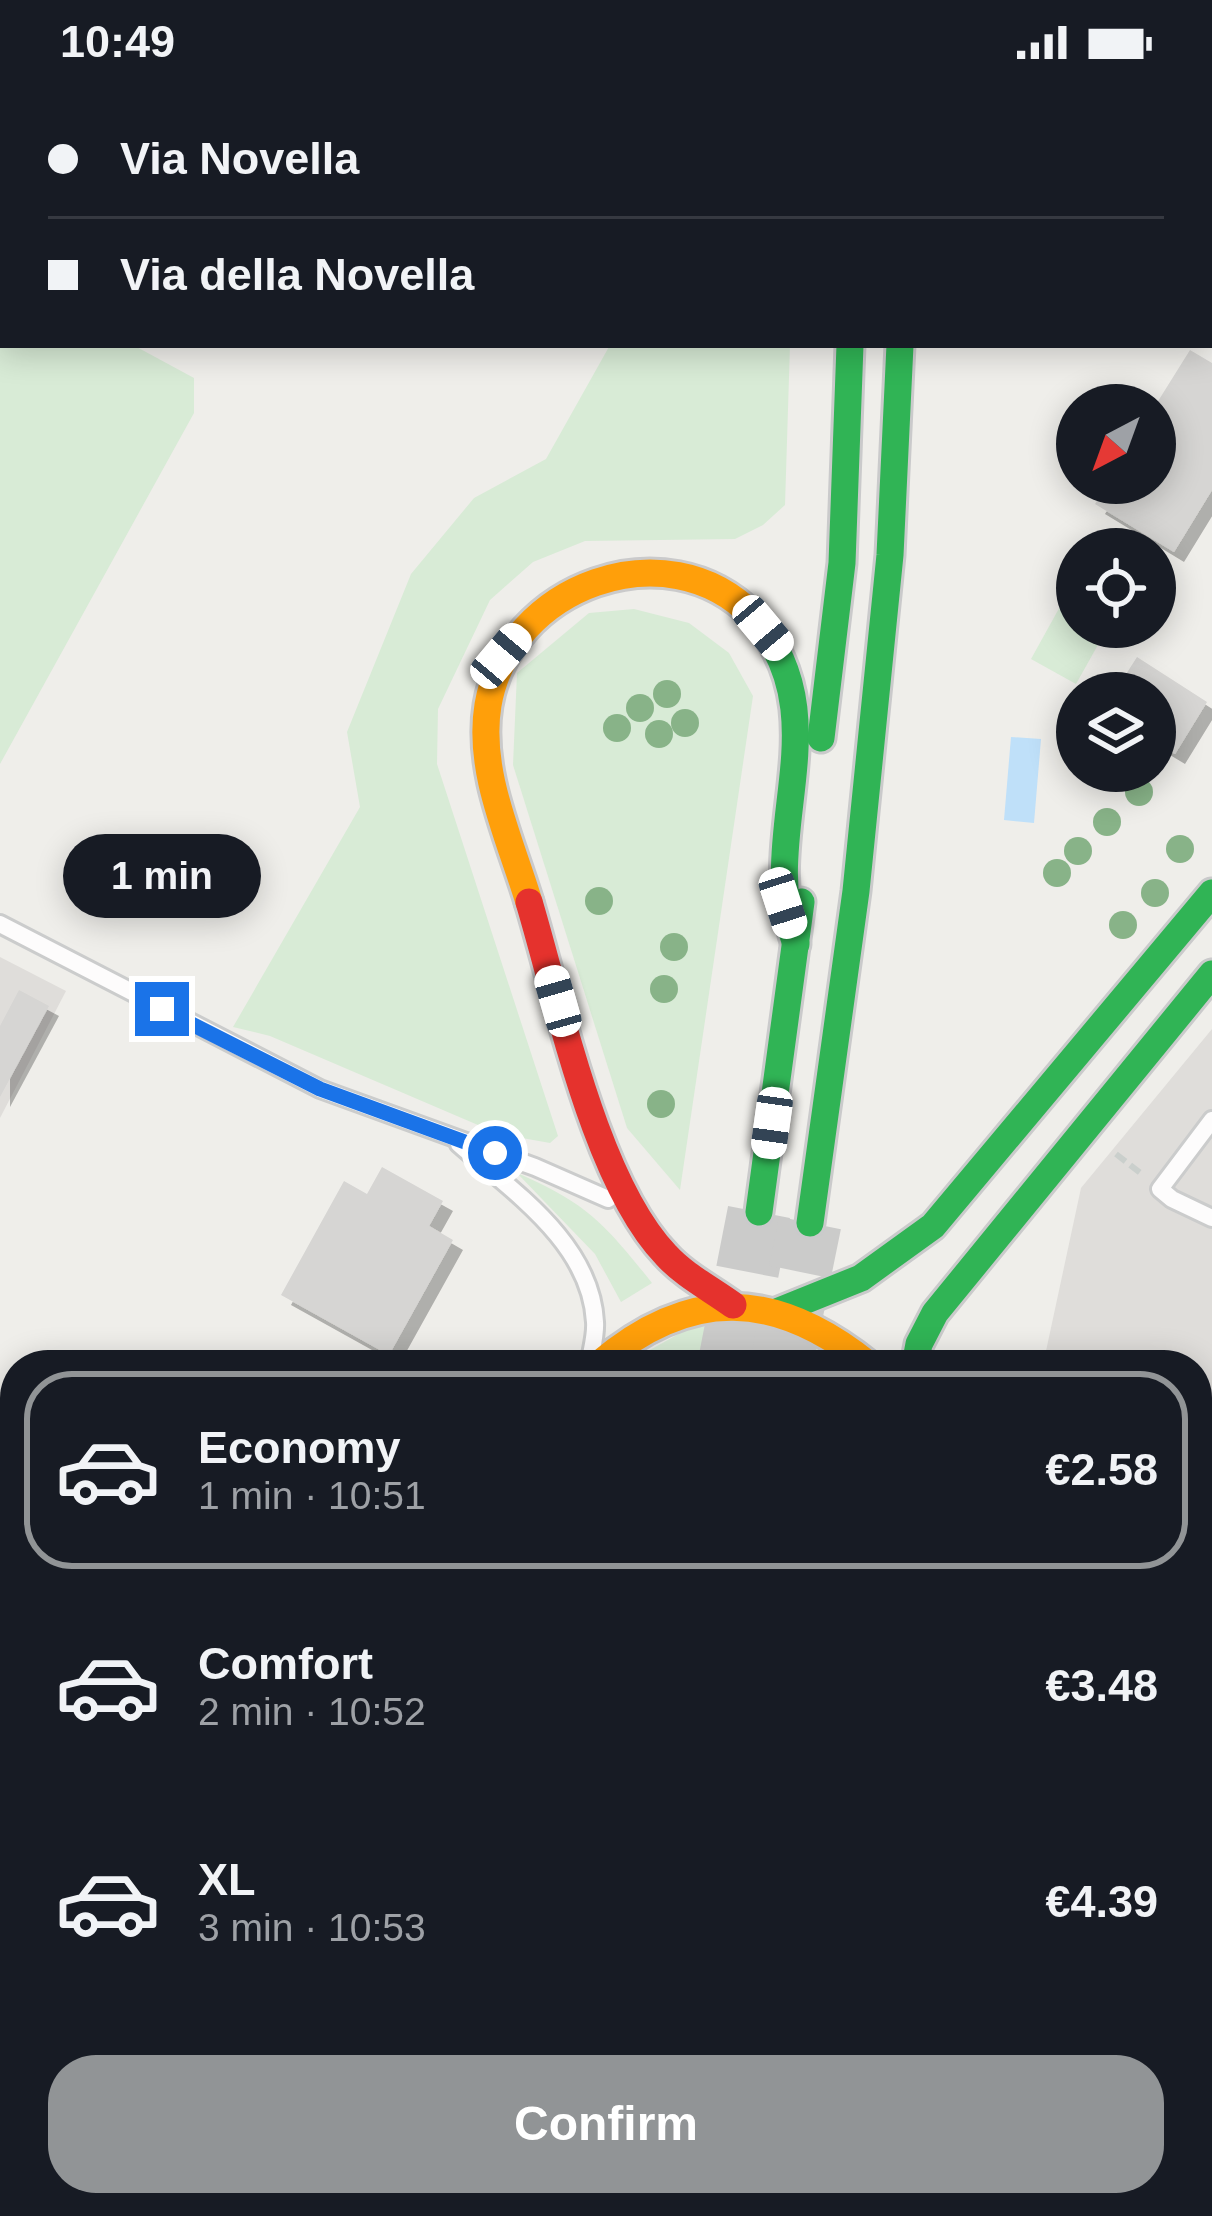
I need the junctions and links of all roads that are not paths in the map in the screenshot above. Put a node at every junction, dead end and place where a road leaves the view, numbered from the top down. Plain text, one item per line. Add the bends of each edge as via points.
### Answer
1 (850, 348) edge
2 (900, 348) edge
3 (1212, 893) edge
4 (0, 924) edge
5 (796, 944) junction
6 (1212, 974) edge
7 (1212, 1120) edge
8 (454, 1139) junction
9 (631, 1209) junction
10 (759, 1212) tunnel mouth
11 (1212, 1218) edge
12 (811, 1223) tunnel mouth
13 (733, 1305) junction
14 (779, 1311) junction
15 (594, 1350) edge
16 (614, 1350) edge
17 (851, 1350) edge
18 (918, 1350) edge

1 - 5 main road via 842,563
2 - 12 main road via 890,555
3 - 14 main road via 932,1226 881,1269 829,1297
4 - 8 lane via 320,1089
5 - 9 main road via 783,903 795,684 780,649 746,607 707,581 613,574 568,592 501,656 485,708 485,756 595,1124
5 - 10 main road
6 - 18 main road via 935,1313
7 - 11 lane via 1160,1189
8 - 9 lane
8 - 15 lane via 561,1237 585,1282
9 - 13 main road via 667,1257
13 - 14 main road
13 - 16 main road via 674,1315
14 - 17 main road via 824,1328

